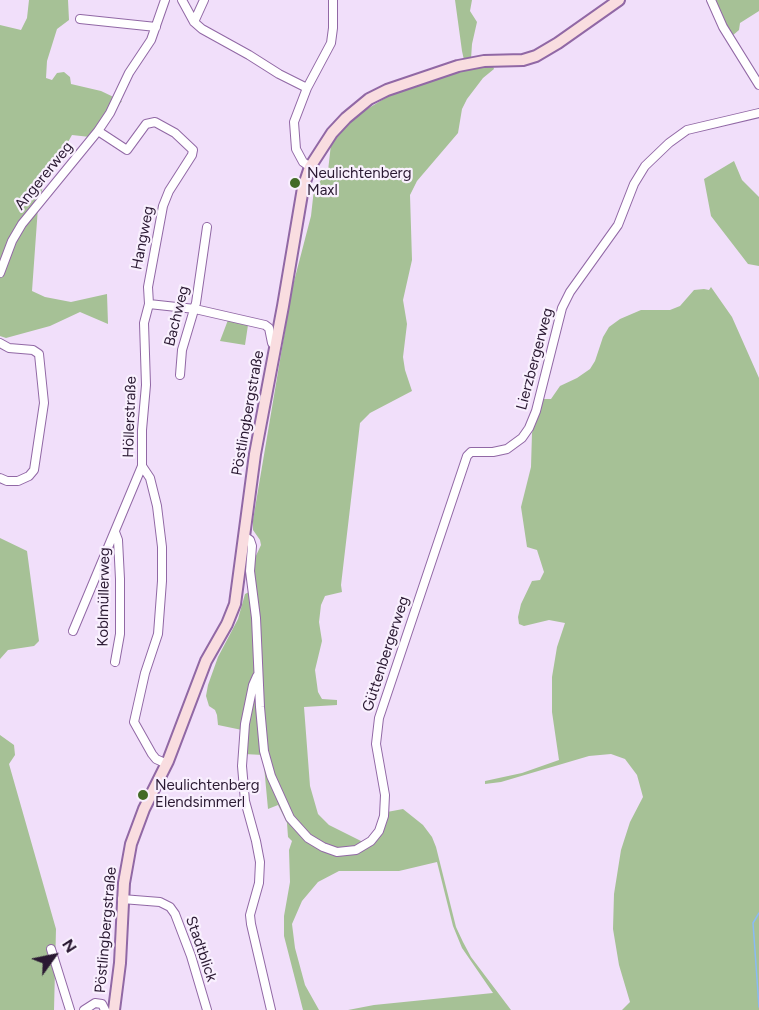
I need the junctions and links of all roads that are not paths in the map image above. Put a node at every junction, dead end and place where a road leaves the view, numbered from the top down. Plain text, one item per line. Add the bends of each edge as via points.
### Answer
1 (165, 0) edge
2 (182, 0) edge
3 (204, 0) edge
4 (333, 0) edge
5 (619, 0) edge
6 (711, 0) edge
7 (80, 19) dead end
8 (194, 21) junction
9 (156, 27) junction
10 (759, 85) edge
11 (307, 88) junction
12 (759, 112) edge
13 (98, 131) junction
14 (310, 167) junction
15 (207, 227) dead end
16 (0, 273) edge
17 (149, 304) junction
18 (195, 309) junction
19 (0, 343) edge
20 (276, 346) junction
21 (180, 375) dead end
22 (471, 452) joint
23 (142, 466) junction
24 (0, 478) edge
25 (115, 532) junction
26 (244, 536) junction
27 (73, 631) dead end
28 (115, 662) dead end
29 (258, 675) junction
30 (167, 764) junction
31 (124, 899) junction
32 (51, 949) dead end
33 (70, 1010) edge
34 (84, 1010) edge
35 (105, 1010) edge
36 (114, 1010) edge
37 (207, 1010) edge
38 (271, 1010) edge

1 - 9 street, Angererweg
2 - 8 street
3 - 8 street
4 - 11 street via 331,43
5 - 14 main road, Pöstlingbergstraße via 536,56 458,66 378,95 346,118
6 - 10 street
7 - 9 street
8 - 11 street
9 - 13 street, Angererweg
11 - 14 street via 295,117 294,132 298,154
12 - 22 street, Lierzbergerweg via 687,130 645,166 618,225 562,308 529,428 507,448
13 - 16 street, Angererweg via 22,224
13 - 17 street, Hangweg via 127,150 146,124 155,122 175,133 193,150 163,206 148,287
14 - 20 main road, Pöstlingbergstraße
15 - 18 street, Bachweg
17 - 18 street
17 - 23 street, Höllerstraße via 144,323
18 - 20 street via 267,326
18 - 21 street, Bachweg via 182,350
19 - 24 street via 39,354 44,403 34,470 18,481
20 - 26 main road, Pöstlingbergstraße
22 - 29 street, Güttenbergerweg via 379,718 376,744 385,808 379,831 367,845 350,852 329,850 308,838 290,818 274,786 266,757
23 - 25 street, Koblmüllerweg
23 - 30 street, Höllerstraße via 156,498 162,581 158,634 134,724 156,759
25 - 27 street, Koblmüllerweg
25 - 28 street, Koblmüllerweg via 120,634
26 - 29 street, Güttenbergerweg via 252,546 250,571
26 - 30 main road, Pöstlingbergstraße via 233,611 206,661
29 - 38 street via 245,724 242,766 245,801 260,862 251,924
30 - 31 main road, Pöstlingbergstraße via 131,844
31 - 36 main road, Pöstlingbergstraße
31 - 37 street, Stadtblick via 160,902 170,907 191,956
32 - 33 street
34 - 35 street, Pöstlingbergstraße via 95,1003 102,1004

